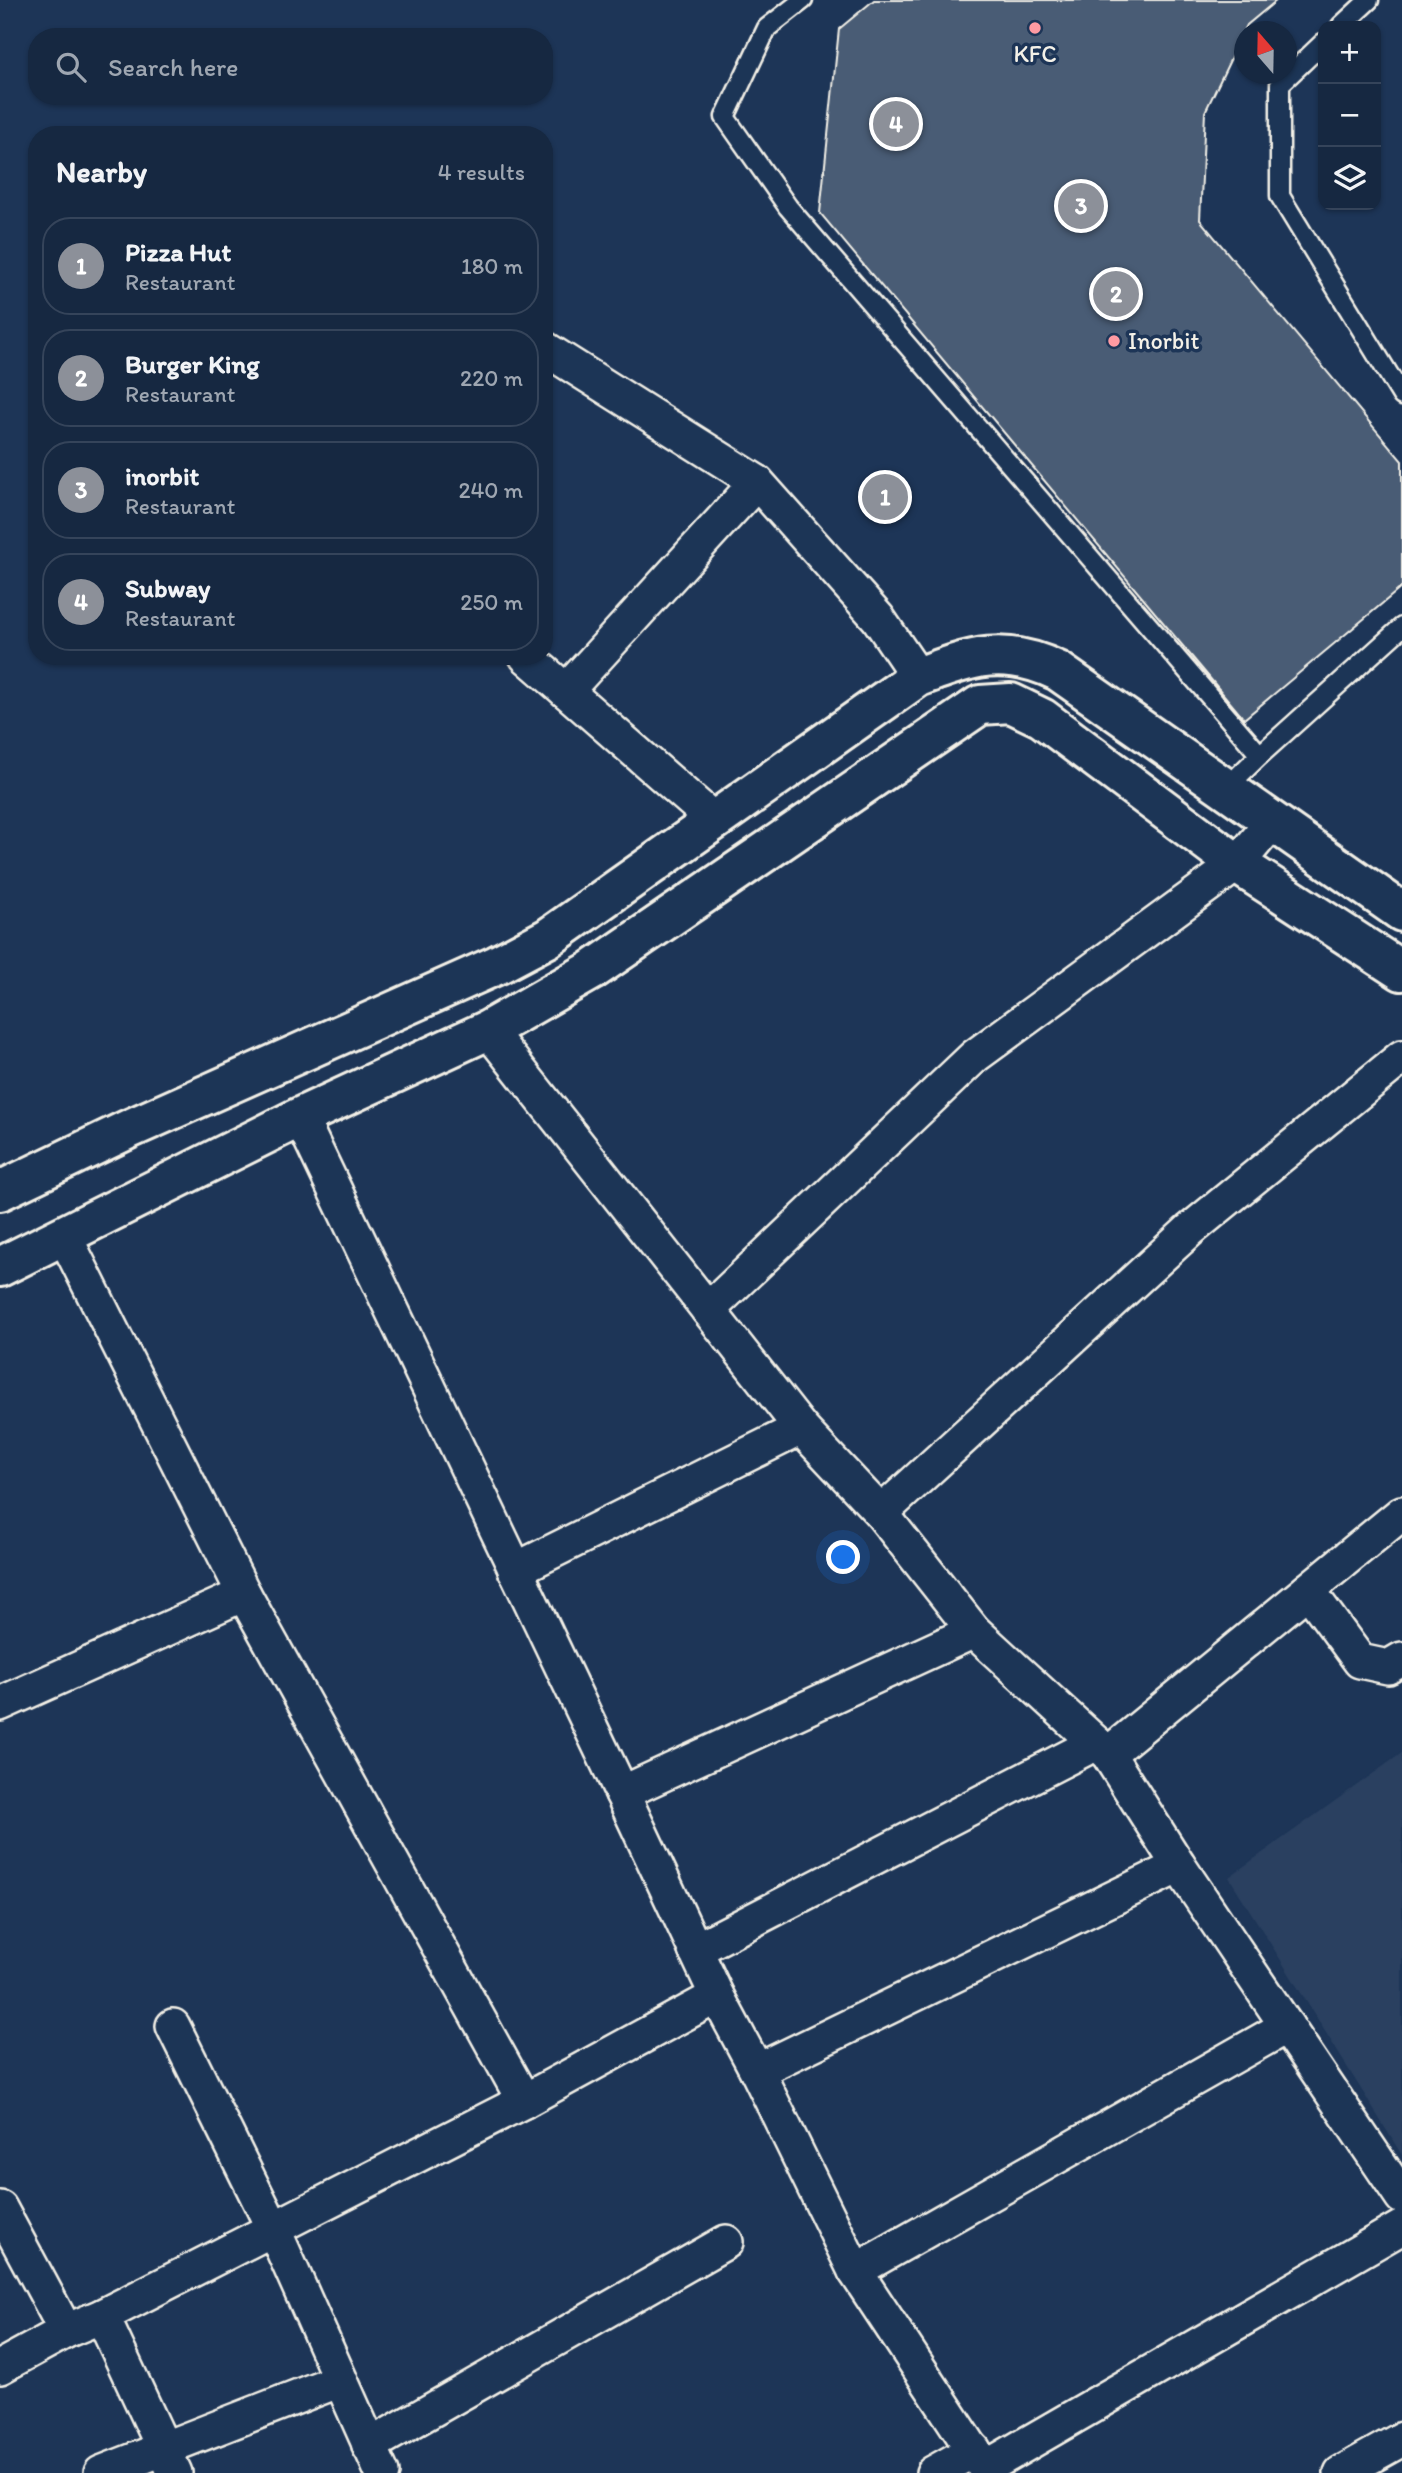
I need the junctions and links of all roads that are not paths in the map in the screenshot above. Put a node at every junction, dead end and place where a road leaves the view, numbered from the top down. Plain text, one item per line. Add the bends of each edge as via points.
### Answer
1 (803, 0) edge
2 (1369, 0) edge
3 (1346, 21) edge
4 (1318, 48) edge
5 (553, 354) edge
6 (1402, 396) edge
7 (757, 482) junction
8 (1402, 627) edge
9 (536, 665) edge
10 (918, 677) junction
11 (566, 691) junction
12 (1260, 755) junction
13 (1226, 788) junction
14 (715, 821) junction
15 (1273, 821) junction
16 (1237, 864) junction
17 (1402, 912) edge
18 (1402, 971) edge
19 (488, 1030) junction
20 (1402, 1057) edge
21 (300, 1117) junction
22 (0, 1191) edge
23 (64, 1235) junction
24 (0, 1267) edge
25 (708, 1310) junction
26 (801, 1428) junction
27 (881, 1513) junction
28 (1402, 1513) edge
29 (514, 1570) junction
30 (1308, 1590) junction
31 (244, 1594) junction
32 (974, 1631) junction
33 (1402, 1659) edge
34 (0, 1704) edge
35 (1102, 1749) junction
36 (622, 1793) junction
37 (1179, 1866) junction
38 (695, 1950) junction
39 (717, 1996) junction
40 (1287, 2025) junction
41 (173, 2026) dead end
42 (757, 2071) junction
43 (524, 2101) junction
44 (1402, 2197) edge
45 (0, 2208) edge
46 (1402, 2227) edge
47 (273, 2228) junction
48 (726, 2242) dead end
49 (855, 2271) junction
50 (102, 2316) junction
51 (66, 2331) junction
52 (0, 2367) edge
53 (340, 2380) junction
54 (1402, 2440) edge
55 (169, 2460) edge
56 (376, 2460) edge
57 (983, 2464) edge
58 (102, 2473) edge
59 (933, 2473) edge
60 (1342, 2473) edge

1 - 12 lane via 767,28 725,117 788,207
2 - 3 lane
4 - 6 lane via 1280,84 1280,197
5 - 7 street
7 - 10 street via 878,618
7 - 11 street
8 - 12 lane
9 - 11 street
10 - 13 street via 981,657 1012,655 1035,660 1058,671
10 - 14 street
11 - 14 street
12 - 13 lane
13 - 15 street
14 - 22 street via 548,938
15 - 16 street
15 - 17 street
16 - 18 street
16 - 19 street via 1042,718 1011,703 980,705 591,971
16 - 25 street via 975,1056
19 - 21 street
19 - 25 street
20 - 27 street via 1191,1230
21 - 23 street
21 - 29 street
23 - 24 street
23 - 31 street
25 - 26 street
26 - 27 street
26 - 29 street
27 - 32 street
28 - 30 street
29 - 36 street
30 - 33 street via 1360,1661 1388,1667
30 - 35 street
31 - 34 street
31 - 43 street
32 - 35 street
32 - 36 street
35 - 37 street
35 - 38 street
36 - 38 street
37 - 40 street
37 - 42 street
38 - 39 street
39 - 42 street
39 - 43 street
40 - 44 street
40 - 49 street
41 - 47 street
42 - 49 street
43 - 47 street
45 - 51 street
46 - 57 street
47 - 50 street
47 - 53 street
48 - 56 street
49 - 57 street
50 - 51 street
50 - 55 street
51 - 52 street
53 - 55 street
53 - 56 street
54 - 60 street
55 - 58 street
57 - 59 street

